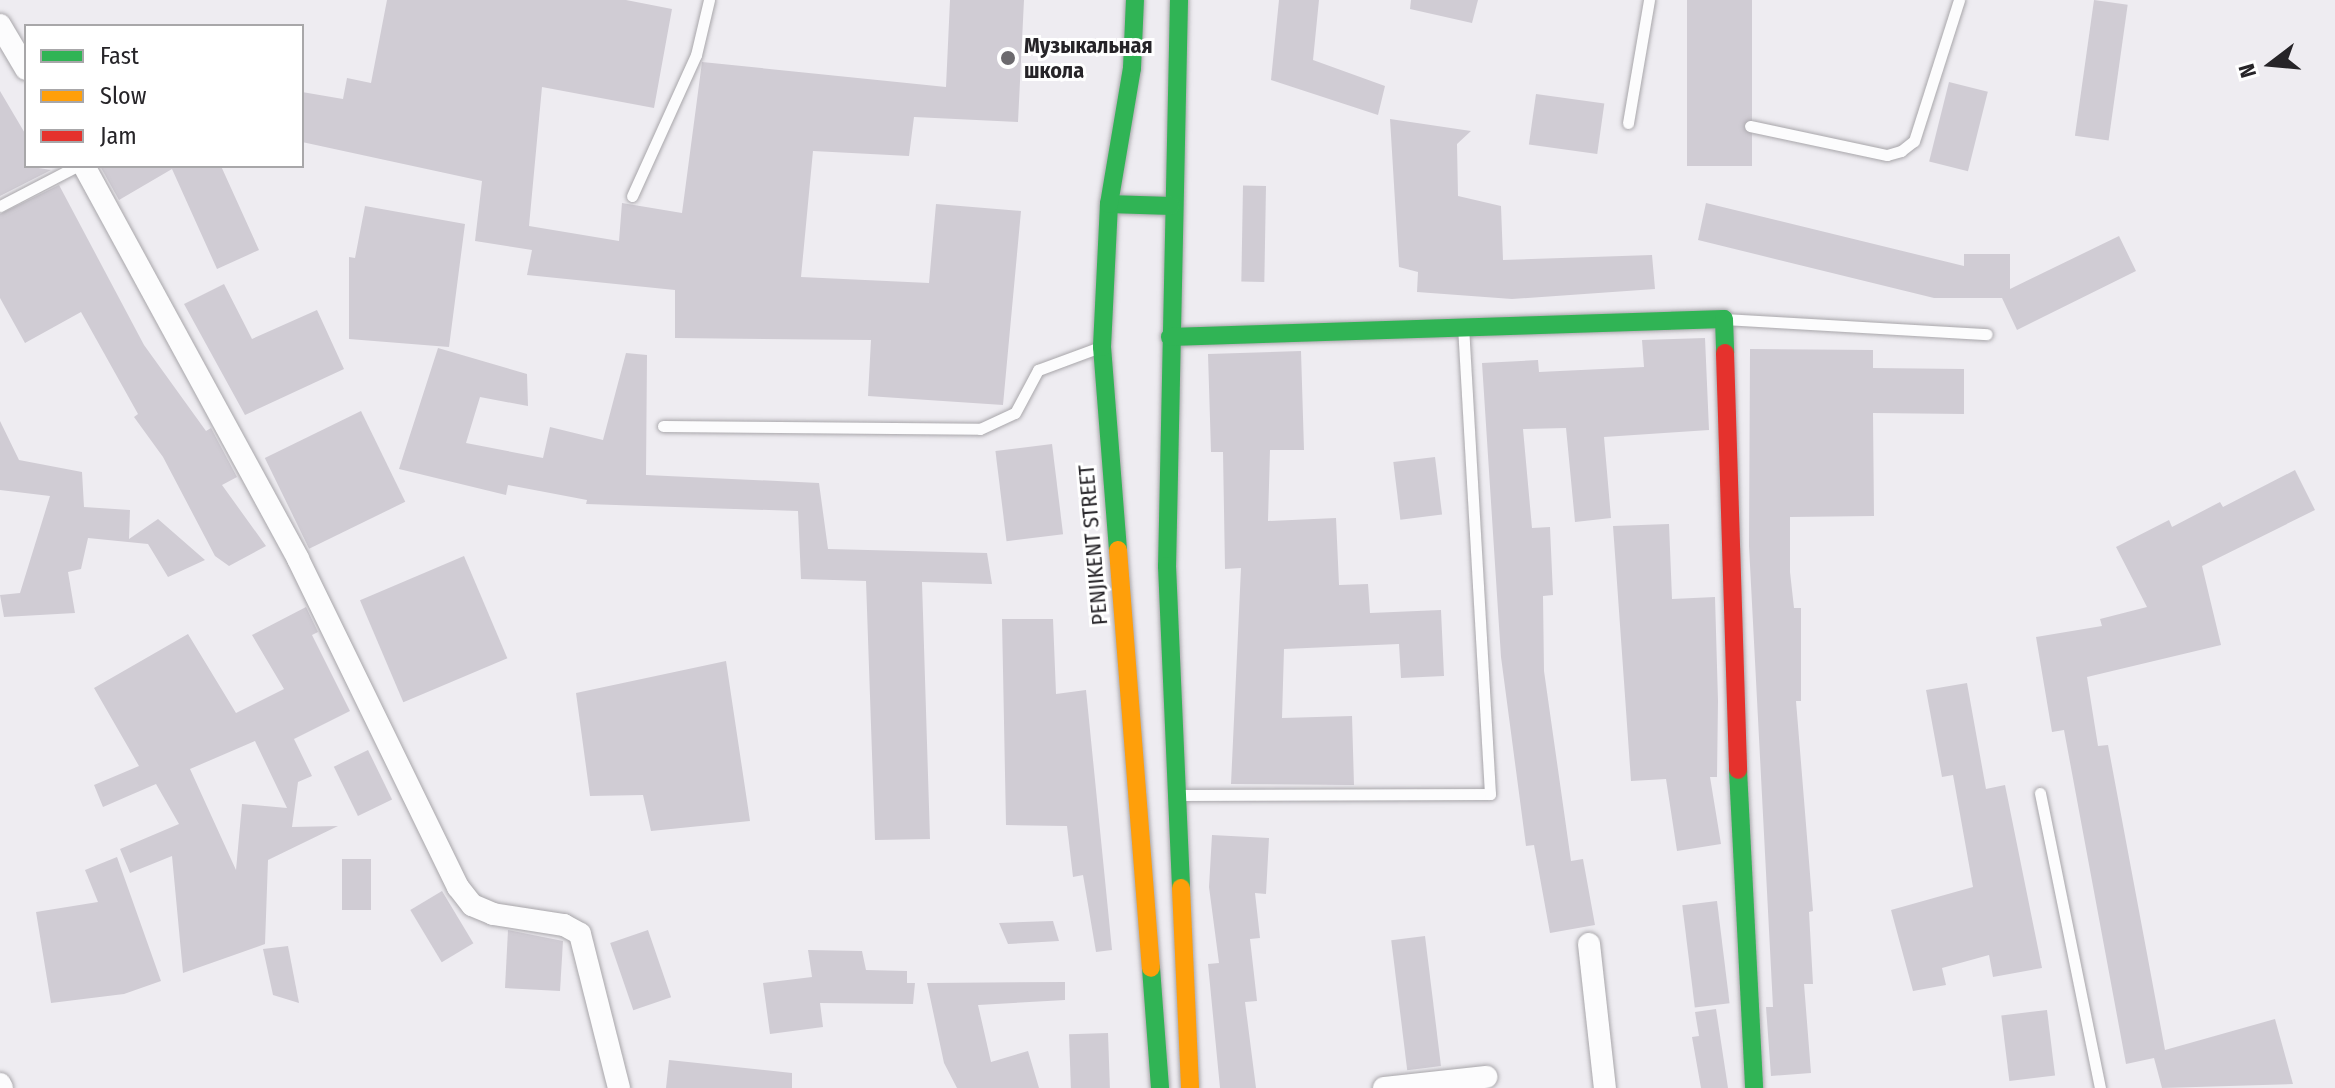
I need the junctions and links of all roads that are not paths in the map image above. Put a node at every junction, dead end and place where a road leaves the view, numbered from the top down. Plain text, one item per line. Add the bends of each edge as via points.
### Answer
1 (709, 0) edge
2 (1135, 0) edge
3 (1179, 0) edge
4 (1649, 0) edge
5 (1959, 0) edge
6 (0, 25) edge
7 (24, 66) edge
8 (1628, 123) dead end
9 (1750, 126) dead end
10 (73, 168) edge
11 (85, 168) edge
12 (632, 196) dead end
13 (1109, 204) junction
14 (0, 206) edge
15 (1171, 206) junction
16 (1724, 319) junction
17 (1463, 323) junction
18 (1987, 334) dead end
19 (1170, 337) junction
20 (1102, 347) junction
21 (663, 426) dead end
22 (2040, 793) dead end
23 (1179, 795) junction
24 (1589, 944) dead end
25 (1486, 1077) dead end
26 (619, 1088) edge
27 (1160, 1088) edge
28 (1190, 1088) edge
29 (1384, 1088) edge
30 (1605, 1088) edge
31 (1754, 1088) edge
32 (2100, 1088) edge

1 - 12 lane via 696,55
2 - 13 main road, PENJIKENT STREET via 1132,68
3 - 15 main road
4 - 8 lane
5 - 9 lane via 1914,141 1901,151 1887,155
6 - 7 street
10 - 14 lane
11 - 26 street via 298,559 458,887 472,905 493,914 564,925 580,934
13 - 15 main road
13 - 20 main road, PENJIKENT STREET
15 - 19 main road
16 - 17 main road
16 - 18 lane via 1962,337
16 - 31 main road via 1744,963
17 - 19 main road
17 - 23 lane via 1490,794
19 - 23 main road via 1167,566
20 - 21 lane via 1038,370 1015,413 980,429
20 - 27 main road, PENJIKENT STREET
22 - 32 lane
23 - 28 main road
24 - 30 street
25 - 29 street

